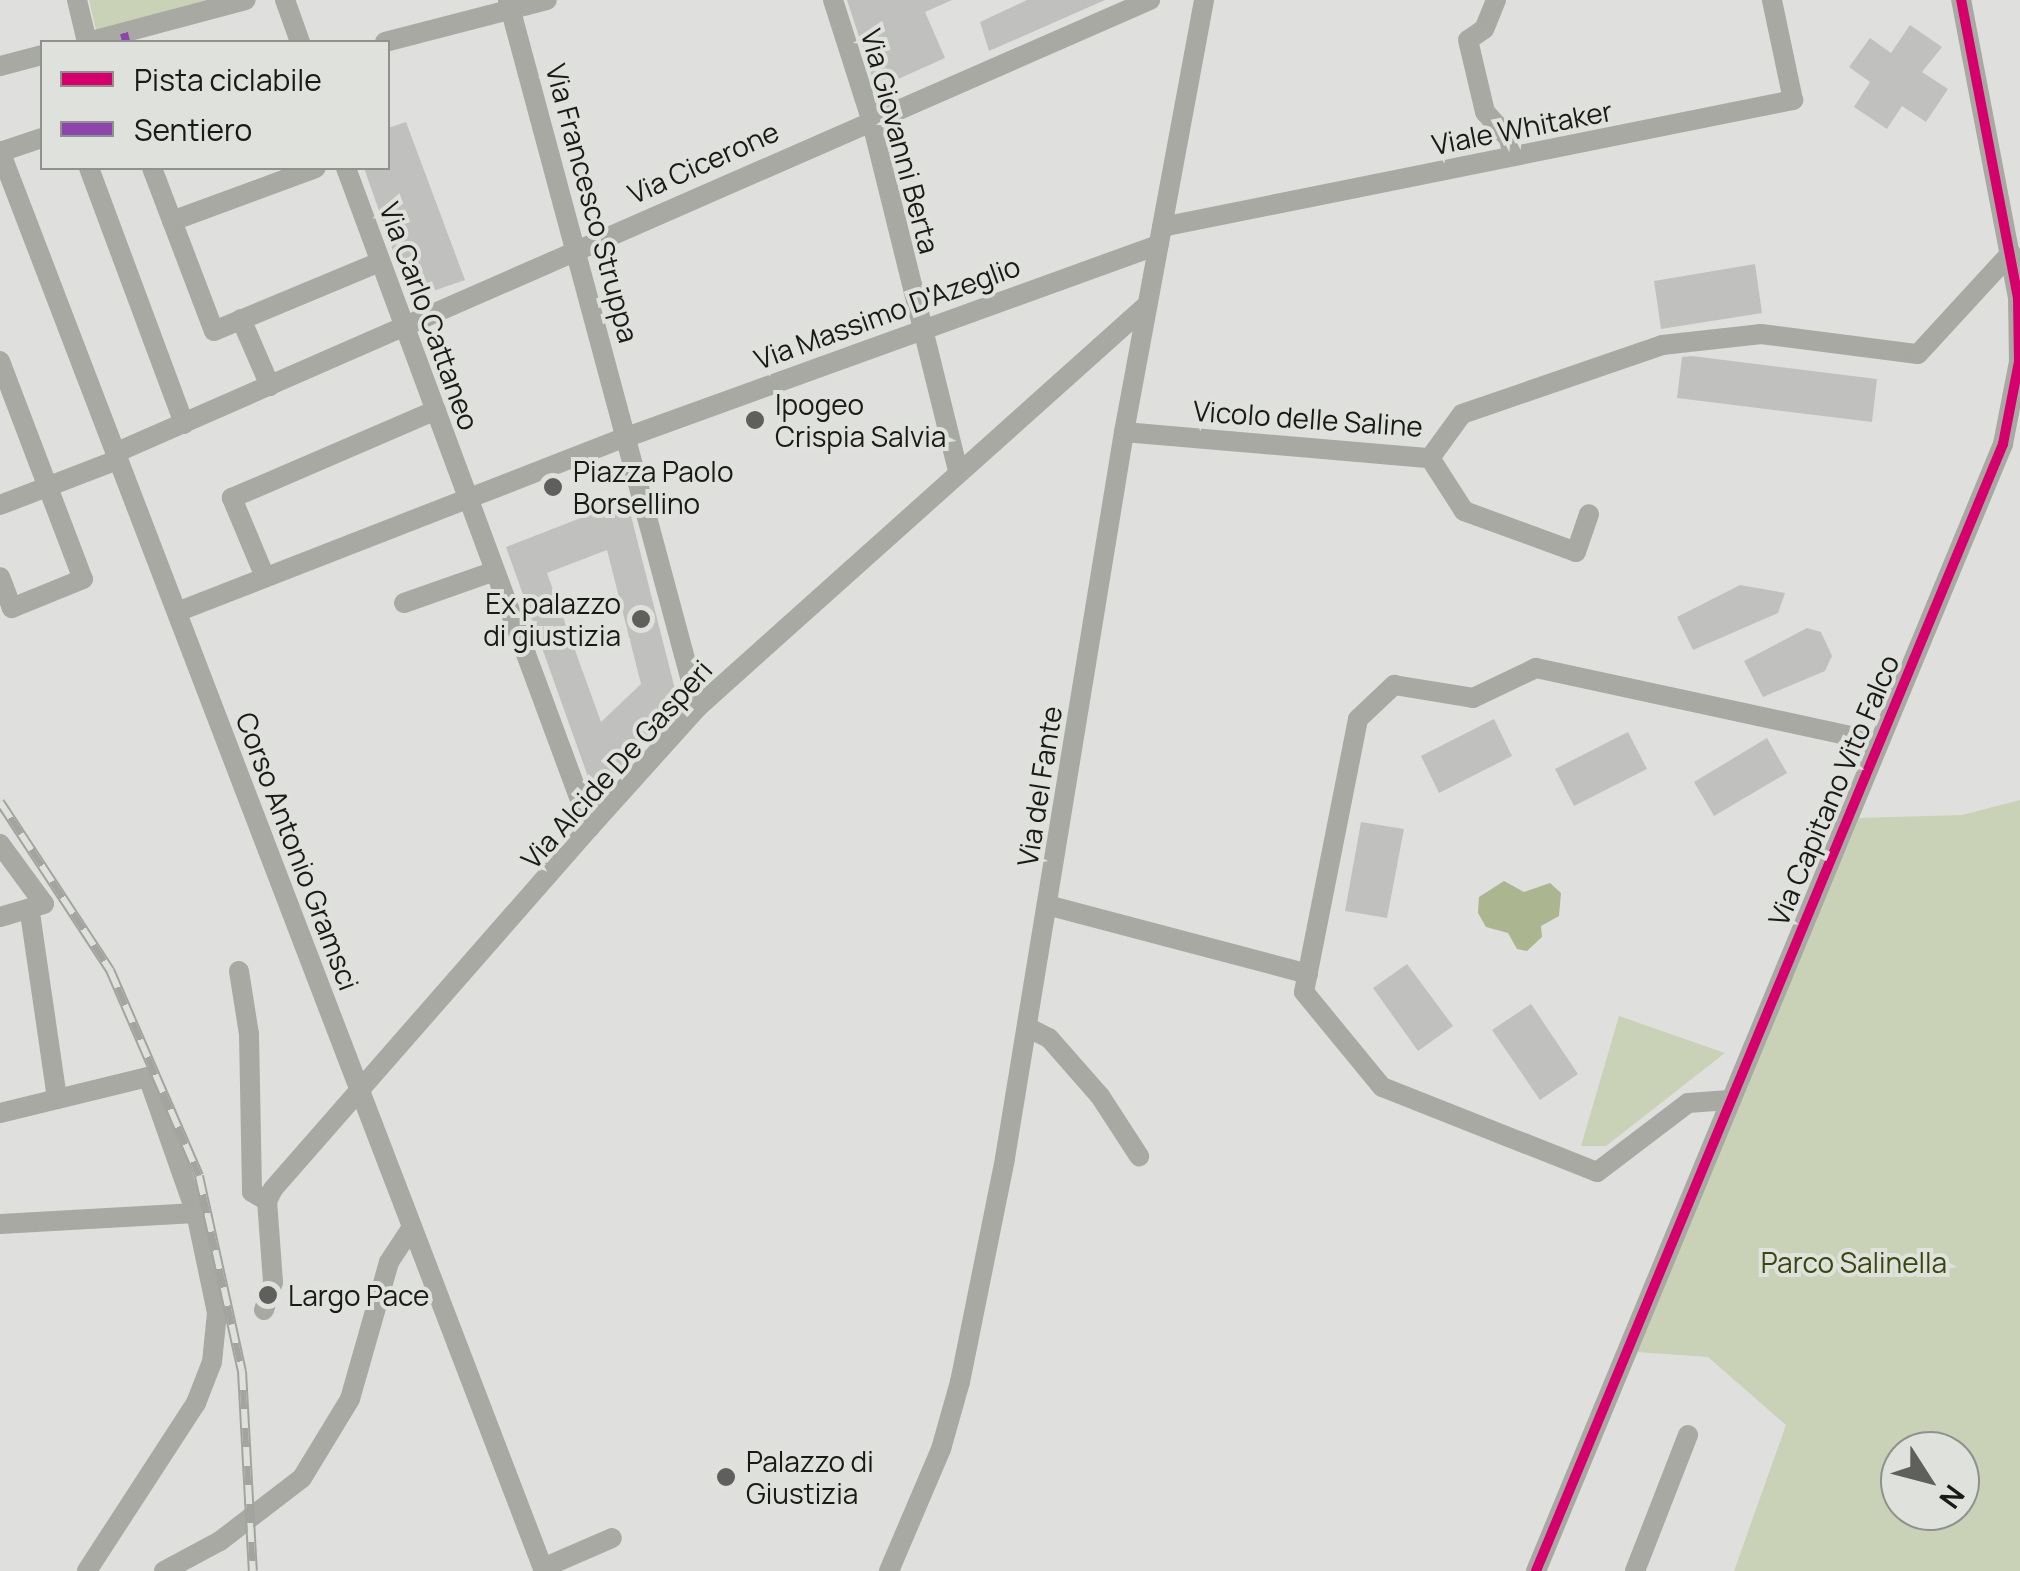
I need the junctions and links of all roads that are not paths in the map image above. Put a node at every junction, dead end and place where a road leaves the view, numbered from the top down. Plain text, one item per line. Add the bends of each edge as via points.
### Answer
1 (77, 0) edge
2 (246, 0) edge
3 (285, 0) edge
4 (548, 0) edge
5 (833, 0) edge
6 (1150, 0) edge
7 (1204, 0) edge
8 (1496, 0) edge
9 (1772, 0) edge
10 (1961, 0) edge
11 (510, 5) edge
12 (125, 38) edge
13 (87, 40) edge
14 (299, 40) edge
15 (390, 41) edge
16 (40, 55) edge
17 (0, 66) edge
18 (871, 118) junction
19 (40, 139) edge
20 (0, 152) edge
21 (1513, 156) junction
22 (90, 170) edge
23 (153, 170) edge
24 (347, 170) edge
25 (280, 174) edge
26 (172, 221) junction
27 (1160, 236) junction
28 (579, 246) junction
29 (2010, 253) junction
30 (380, 262) junction
31 (1148, 305) junction
32 (241, 319) junction
33 (404, 327) junction
34 (922, 327) junction
35 (0, 361) edge
36 (270, 386) junction
37 (2017, 403) edge
38 (436, 410) junction
39 (184, 424) junction
40 (628, 431) junction
41 (1124, 432) junction
42 (116, 456) junction
43 (1430, 458) junction
44 (958, 471) junction
45 (48, 487) junction
46 (462, 494) junction
47 (0, 505) edge
48 (1589, 514) dead end
49 (492, 562) junction
50 (0, 577) edge
51 (264, 577) junction
52 (404, 603) dead end
53 (177, 612) junction
54 (698, 707) junction
55 (1876, 742) junction
56 (590, 827) junction
57 (0, 844) edge
58 (1047, 905) junction
59 (37, 908) junction
60 (0, 918) edge
61 (239, 971) dead end
62 (1308, 974) junction
63 (1028, 1027) junction
64 (359, 1090) junction
65 (57, 1099) junction
66 (1729, 1100) junction
67 (0, 1113) edge
68 (1139, 1156) dead end
69 (267, 1201) junction
70 (196, 1213) junction
71 (0, 1224) edge
72 (412, 1227) junction
73 (264, 1310) dead end
74 (1688, 1436) dead end
75 (612, 1538) dead end
76 (544, 1570) edge
77 (87, 1571) edge
78 (164, 1571) edge
79 (890, 1571) edge
80 (1536, 1571) edge
81 (1635, 1571) edge

1 - 13 street
2 - 12 street
3 - 14 street
4 - 11 street
5 - 18 street, Via Giovanni Berta
6 - 18 street, Via Cicerone
7 - 27 street, Via del Fante
8 - 21 street via 1484,29 1468,40 1485,112 1509,139
9 - 21 street, Viale Whitaker via 1793,100
10 - 29 street, Via Capitano Vito Falco
11 - 15 street
11 - 28 street, Via Francesco Struppa
16 - 17 street
18 - 28 street, Via Cicerone
18 - 34 street, Via Giovanni Berta
19 - 20 street
20 - 42 street, Corso Antonio Gramsci
21 - 27 street, Viale Whitaker
22 - 39 street
23 - 26 street
24 - 30 street, Via Carlo Cattaneo
25 - 26 street
26 - 32 street via 214,330
27 - 31 street, Via del Fante
27 - 34 street, Via Massimo D'Azeglio
28 - 33 street, Via Cicerone
28 - 40 street, Via Francesco Struppa
29 - 37 street, Via Capitano Vito Falco via 2019,330
29 - 43 street, Vicolo delle Saline via 1918,354 1760,334 1662,345 1462,414
30 - 32 street
30 - 33 street, Via Carlo Cattaneo
31 - 41 street, Via del Fante
31 - 44 street, Via Alcide De Gasperi
32 - 36 street
33 - 36 street, Via Cicerone
33 - 38 street, Via Carlo Cattaneo
34 - 40 street, Via Massimo D'Azeglio
34 - 44 street, Via Giovanni Berta
35 - 45 street
36 - 39 street, Via Cicerone
37 - 55 street, Via Capitano Vito Falco
38 - 46 street, Via Carlo Cattaneo
38 - 51 street via 232,498
39 - 42 street, Via Cicerone
40 - 46 street, Via Massimo D'Azeglio
40 - 54 street, Via Francesco Struppa
41 - 43 street, Vicolo delle Saline
41 - 58 street, Via del Fante
42 - 45 street, Via Cicerone
42 - 53 street, Corso Antonio Gramsci
43 - 48 street via 1464,511 1576,552
44 - 54 street, Via Alcide De Gasperi
45 - 47 street, Via Cicerone
45 - 50 street via 83,579 12,608
46 - 49 street, Via Carlo Cattaneo
46 - 51 street
49 - 52 street
49 - 56 street
51 - 53 street
53 - 64 street, Corso Antonio Gramsci
54 - 56 street, Via Alcide De Gasperi
55 - 62 street via 1536,668 1474,698 1394,685 1358,718
55 - 66 street, Via Capitano Vito Falco
56 - 64 street, Via Alcide De Gasperi
57 - 59 street
58 - 62 street
58 - 63 street, Via del Fante
59 - 60 street
59 - 65 street
61 - 69 street via 249,1034 252,1192
62 - 66 street via 1304,992 1382,1087 1596,1172 1688,1103
63 - 68 street via 1049,1038 1100,1096
63 - 79 street, Via del Fante via 960,1382 941,1448
64 - 69 street, Via Alcide De Gasperi
64 - 72 street, Corso Antonio Gramsci
65 - 67 street
65 - 70 street via 148,1076
66 - 80 street, Via Capitano Vito Falco
69 - 73 street via 273,1282
70 - 71 street
70 - 77 street via 217,1313 212,1362 196,1403
72 - 76 street, Corso Antonio Gramsci
72 - 78 street via 389,1262 350,1398 317,1452 284,1496
74 - 81 street
75 - 76 street

